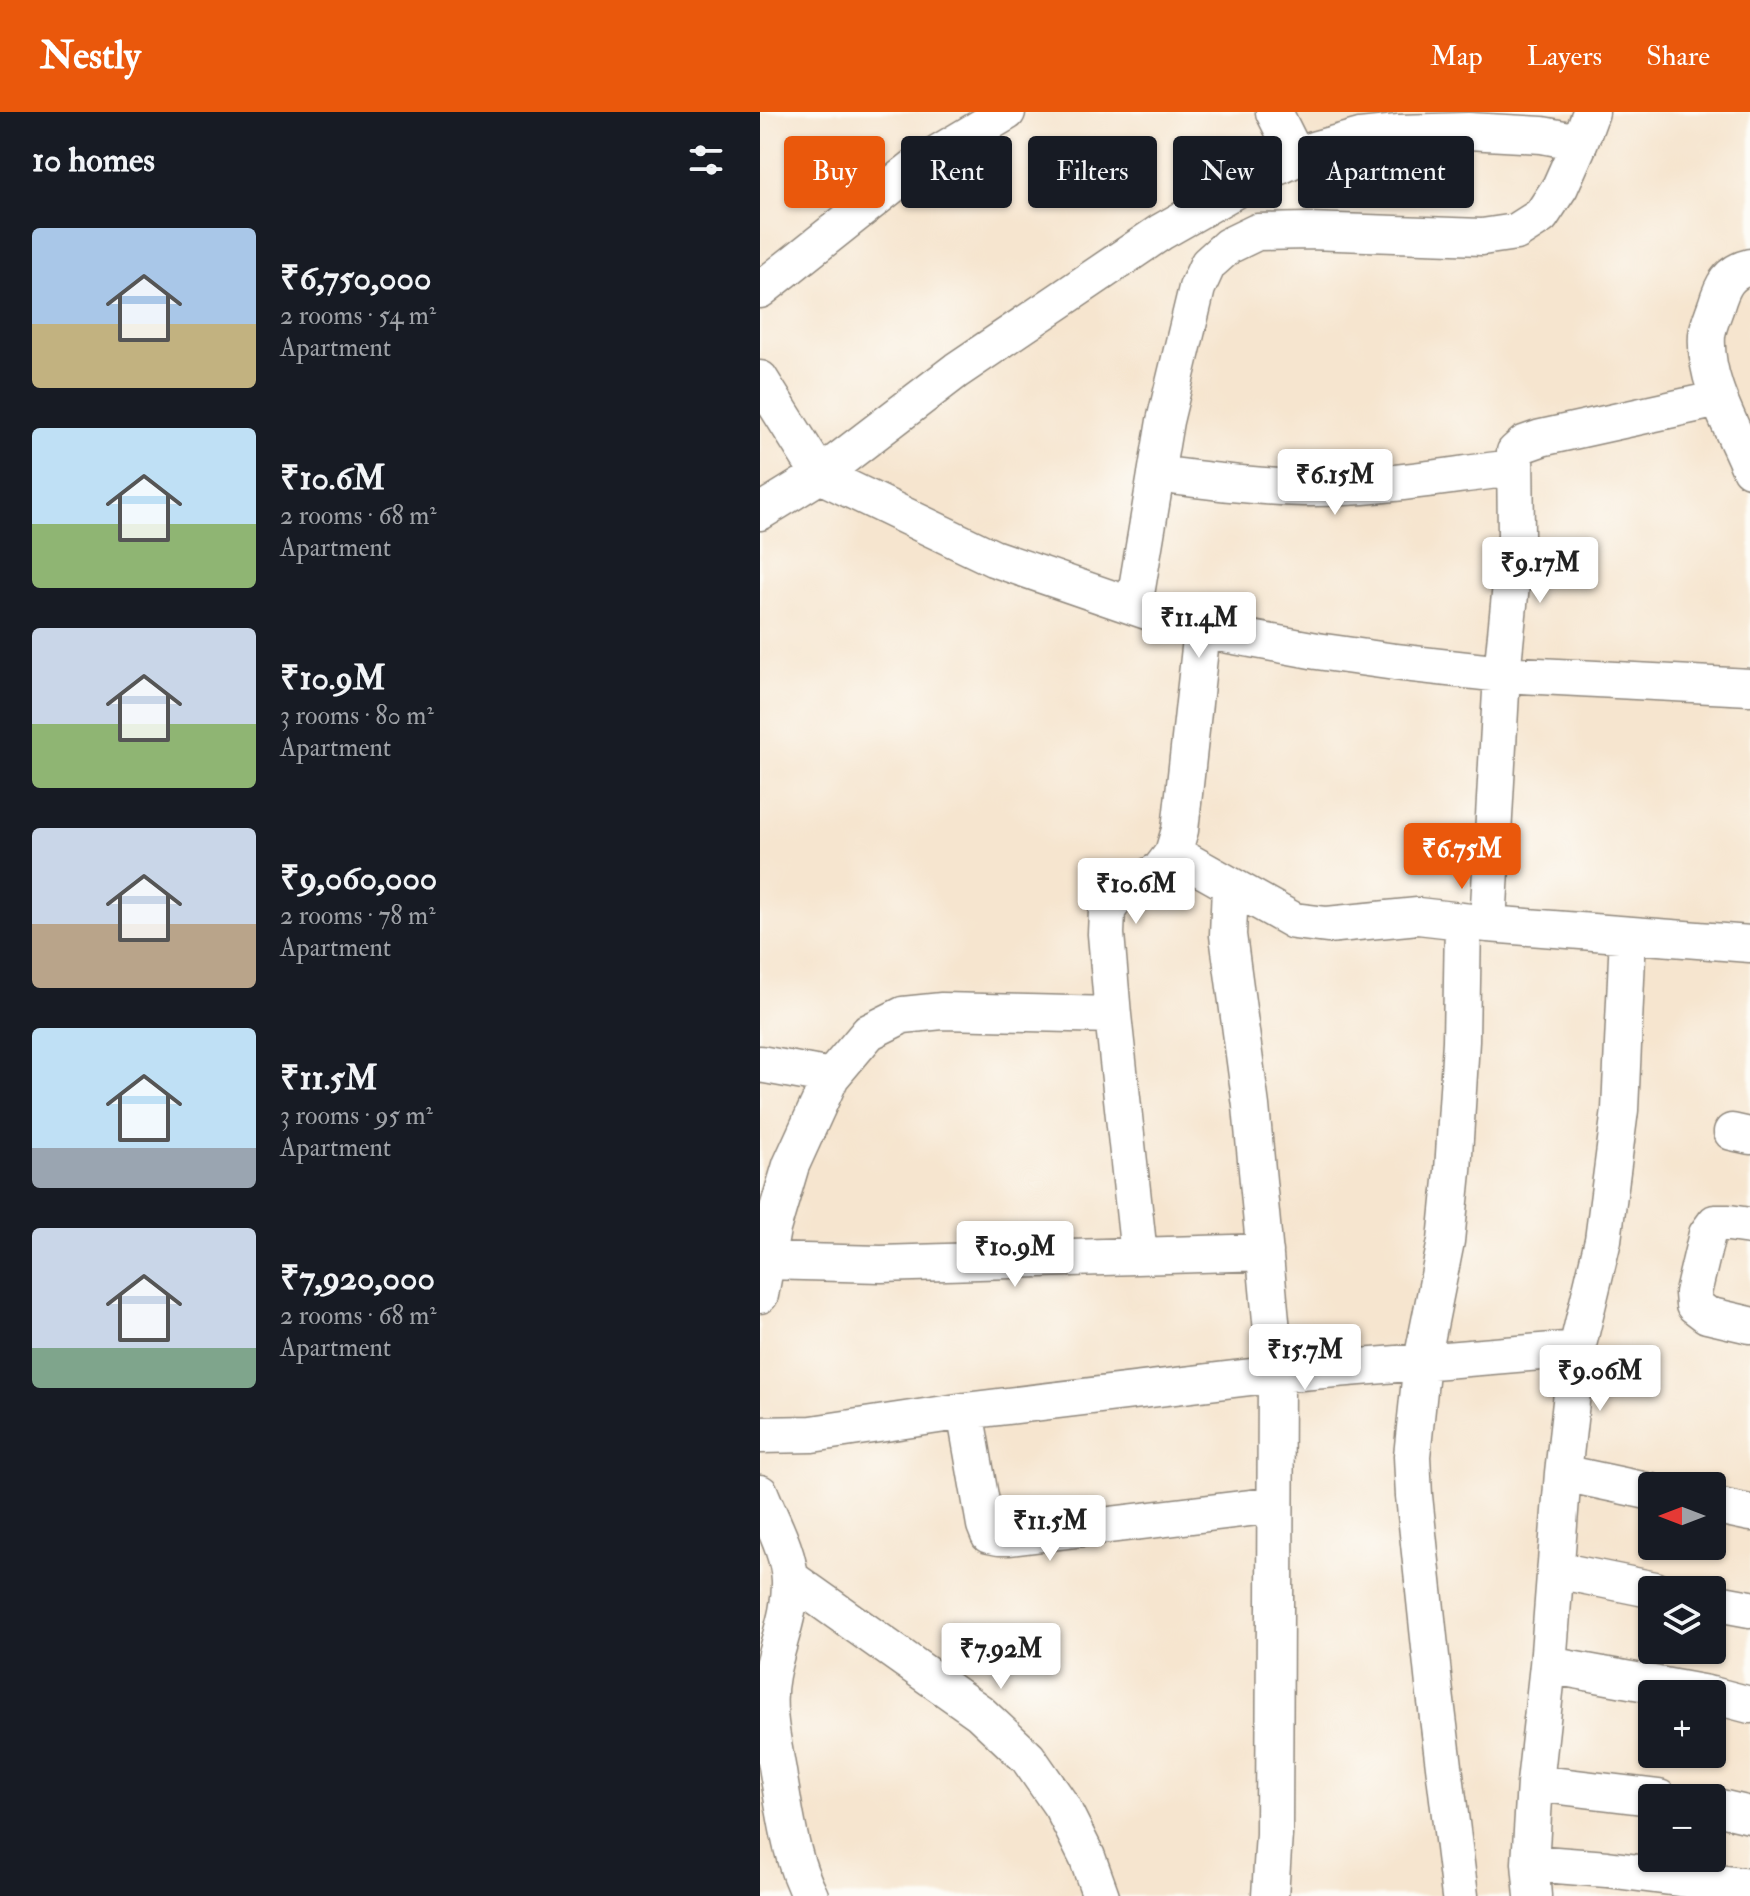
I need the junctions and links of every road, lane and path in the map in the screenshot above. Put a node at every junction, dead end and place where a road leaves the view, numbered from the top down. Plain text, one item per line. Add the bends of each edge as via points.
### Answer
1 (1007, 112) edge
2 (1274, 112) edge
3 (1398, 122) edge
4 (1569, 132) edge
5 (1277, 136) edge
6 (1282, 166) edge
7 (1228, 208) edge
8 (1194, 235) junction
9 (1750, 267) edge
10 (760, 290) edge
11 (760, 379) edge
12 (1719, 399) junction
13 (1514, 468) junction
14 (1750, 469) edge
15 (1156, 474) junction
16 (820, 475) junction
17 (760, 512) edge
18 (1134, 606) junction
19 (1202, 630) junction
20 (1502, 674) junction
21 (1750, 687) edge
22 (1173, 853) junction
23 (1230, 886) junction
24 (1475, 923) junction
25 (1628, 935) junction
26 (1750, 944) edge
27 (1113, 1015) junction
28 (760, 1064) edge
29 (831, 1077) junction
30 (1750, 1226) edge
31 (1265, 1252) junction
32 (764, 1253) edge
33 (1139, 1255) junction
34 (1750, 1325) edge
35 (1577, 1349) junction
36 (1422, 1361) junction
37 (1276, 1374) junction
38 (965, 1411) junction
39 (760, 1435) edge
40 (1563, 1473) junction
41 (1638, 1489) edge
42 (1275, 1505) junction
43 (763, 1508) edge
44 (1726, 1508) edge
45 (1750, 1513) edge
46 (1556, 1570) junction
47 (790, 1578) junction
48 (1638, 1587) edge
49 (1726, 1605) edge
50 (1750, 1609) edge
51 (1548, 1665) junction
52 (765, 1676) edge
53 (1638, 1682) edge
54 (1726, 1699) edge
55 (1750, 1705) edge
56 (1535, 1783) junction
57 (1638, 1795) edge
58 (1726, 1809) edge
59 (1750, 1815) edge
60 (1532, 1880) edge
61 (1750, 1887) edge
62 (810, 1896) edge
63 (1101, 1896) edge
64 (1270, 1896) edge
65 (1460, 1896) edge

1 - 10 street via 915,167
2 - 5 street
3 - 4 street via 1468,131
3 - 6 street
4 - 8 street via 1560,187 1541,216 1516,232 1482,237 1257,232 1228,246
7 - 8 street
8 - 15 street via 1197,288
8 - 16 street via 957,370
9 - 12 street via 1738,270 1722,287 1707,334
11 - 16 street
12 - 13 street via 1524,444 1515,452
12 - 14 street
13 - 15 street via 1306,488
13 - 20 street via 1516,535
15 - 18 street
16 - 17 street
16 - 18 street via 993,558
18 - 19 street
19 - 20 street via 1317,651
19 - 22 street
20 - 21 street
20 - 24 street
22 - 23 street
22 - 27 street via 1160,870 1118,894 1107,911
23 - 24 street via 1294,921 1327,925 1418,916
23 - 31 street via 1228,935
24 - 25 street
24 - 36 street via 1446,1241
25 - 26 street
25 - 35 street via 1620,1110 1603,1240
27 - 29 street via 903,1015 869,1032
27 - 33 street
28 - 29 street
29 - 32 street via 791,1165
30 - 34 street via 1715,1223 1707,1234 1693,1293 1694,1305 1707,1315
31 - 33 street
31 - 37 street
32 - 33 street via 881,1264
35 - 36 street
35 - 40 street
36 - 37 street
36 - 65 street via 1412,1456 1414,1496
37 - 38 street
37 - 42 street
38 - 39 street via 812,1434
38 - 42 street via 989,1535 1010,1537
40 - 41 street
40 - 46 street
42 - 64 street
43 - 47 street
44 - 45 street
46 - 48 street
46 - 51 street
47 - 52 street via 782,1636
47 - 63 street via 979,1712 1028,1758 1062,1807
49 - 50 street
51 - 53 street
51 - 56 street
52 - 62 street via 790,1837
54 - 55 street
56 - 57 street
56 - 60 street
58 - 59 street
60 - 61 street via 1607,1869

